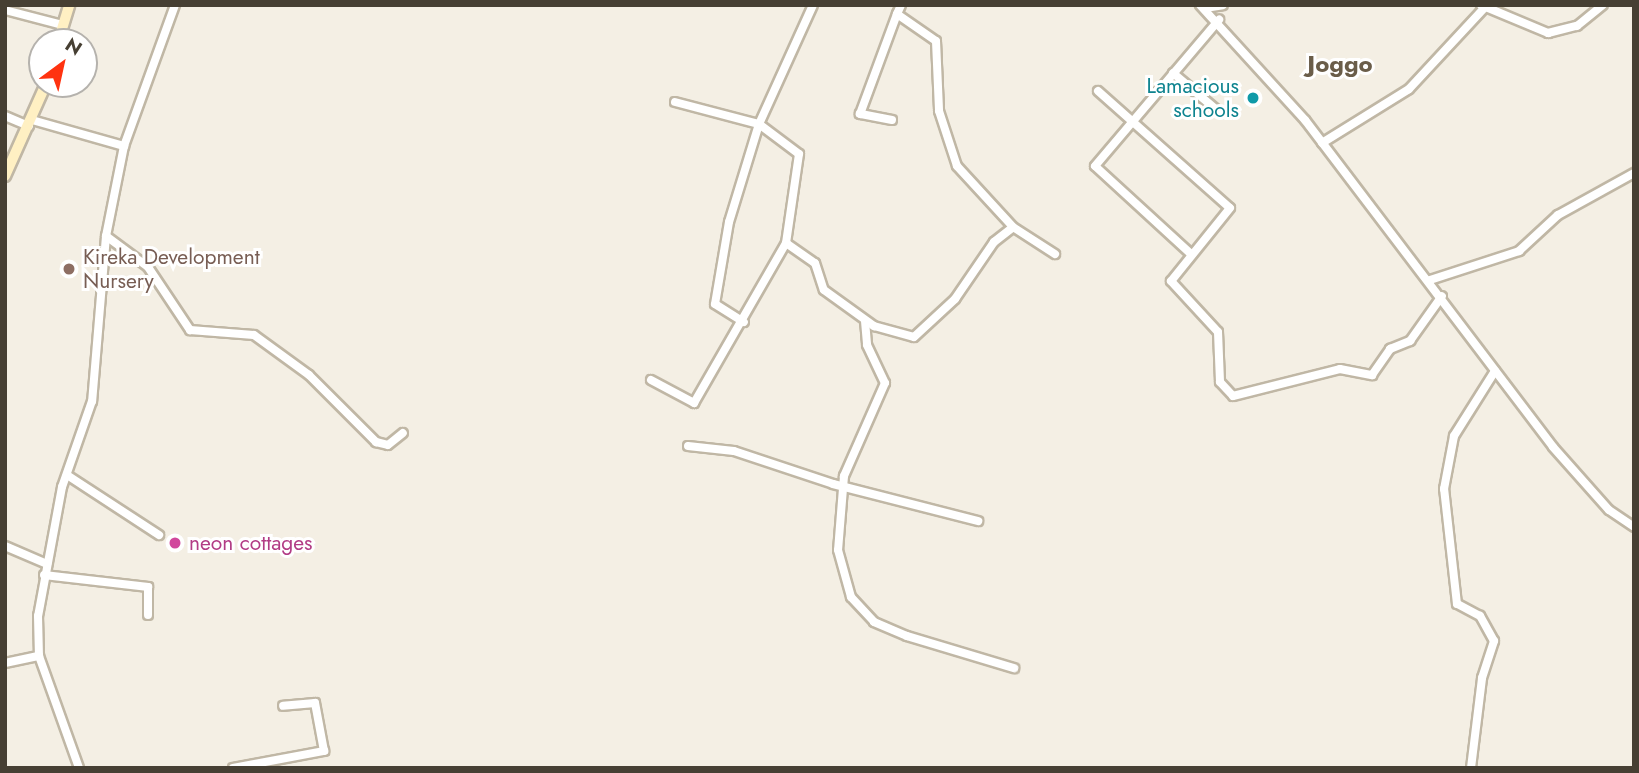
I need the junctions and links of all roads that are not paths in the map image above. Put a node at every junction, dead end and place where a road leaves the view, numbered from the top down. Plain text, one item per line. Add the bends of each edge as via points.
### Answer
1 (69, 5) edge
2 (175, 5) edge
3 (814, 5) edge
4 (1223, 5) edge
5 (1603, 5) edge
6 (1484, 6) edge
7 (1203, 7) edge
8 (899, 9) edge
9 (5, 10) edge
10 (1219, 20) junction
11 (63, 25) junction
12 (62, 28) edge
13 (1173, 73) junction
14 (1098, 91) dead end
15 (40, 98) edge
16 (674, 102) dead end
17 (1218, 111) dead end
18 (5, 116) edge
19 (1133, 119) junction
20 (892, 121) dead end
21 (30, 123) junction
22 (759, 124) junction
23 (1322, 143) junction
24 (124, 146) junction
25 (1634, 173) edge
26 (5, 175) edge
27 (1013, 227) junction
28 (106, 236) junction
29 (786, 243) junction
30 (1055, 254) dead end
31 (1191, 254) junction
32 (1430, 280) junction
33 (1442, 296) junction
34 (865, 321) junction
35 (744, 322) junction
36 (1495, 371) junction
37 (651, 380) dead end
38 (403, 433) dead end
39 (688, 446) dead end
40 (67, 475) junction
41 (843, 486) junction
42 (978, 521) dead end
43 (1634, 527) edge
44 (159, 535) dead end
45 (5, 546) edge
46 (47, 564) junction
47 (44, 575) junction
48 (148, 615) dead end
49 (38, 656) junction
50 (5, 663) edge
51 (1014, 668) dead end
52 (283, 706) dead end
53 (79, 768) edge
54 (233, 768) edge
55 (1471, 768) edge

1 - 11 street
2 - 24 street
3 - 22 street
4 - 7 street
5 - 6 street via 1577,26 1548,33
6 - 23 street via 1409,89
7 - 10 street
8 - 20 street via 860,106 863,117
8 - 27 street via 936,41 939,111 957,166
9 - 11 street
10 - 13 street
10 - 23 street
11 - 12 street
13 - 17 street
13 - 19 street
14 - 19 street
15 - 21 street
16 - 22 street
18 - 21 street
19 - 31 street via 1095,166
19 - 31 street via 1230,208
21 - 24 street
21 - 26 street
22 - 29 street via 799,154
22 - 35 street via 729,222 715,304
23 - 32 street
24 - 28 street
25 - 32 street via 1558,215 1519,251
27 - 30 street
27 - 34 street via 988,249 955,299 914,337
28 - 38 street via 148,267 190,330 254,335 309,375 376,442 388,445
28 - 40 street via 92,401
29 - 34 street via 815,263 833,300
29 - 35 street
31 - 33 street via 1171,281 1218,332 1220,382 1233,396 1345,368 1372,375 1390,349 1410,341
32 - 33 street
33 - 36 street
34 - 41 street via 867,345 886,383
35 - 37 street via 694,403
36 - 43 street via 1585,485
36 - 55 street via 1454,436 1444,489 1457,604 1480,616 1494,641 1482,678
39 - 41 street via 734,450
40 - 44 street
40 - 46 street
41 - 42 street
41 - 51 street via 838,550 859,611 942,649
45 - 46 street
46 - 47 street
47 - 48 street via 148,587
47 - 49 street
49 - 50 street
49 - 53 street
52 - 54 street via 315,703 324,751

